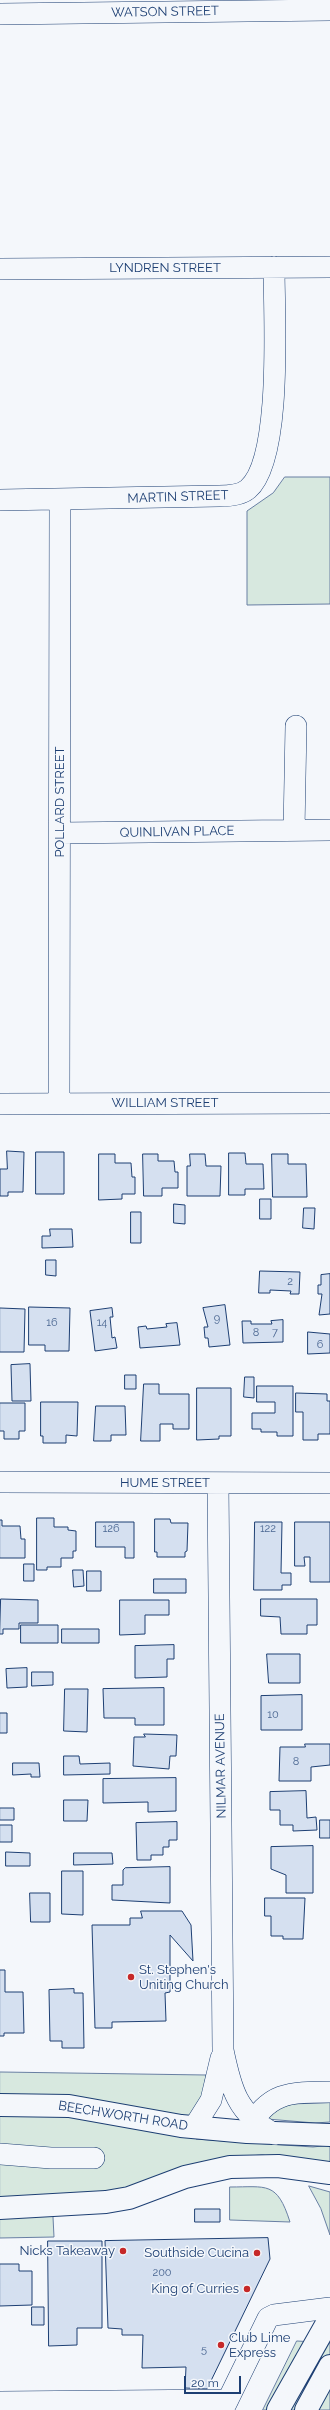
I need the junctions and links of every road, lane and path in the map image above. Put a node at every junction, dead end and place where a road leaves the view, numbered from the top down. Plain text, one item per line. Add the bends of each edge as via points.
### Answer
1 (330, 10) edge
2 (0, 14) edge
3 (274, 267) junction
4 (330, 267) edge
5 (0, 269) edge
6 (0, 500) edge
7 (60, 500) junction
8 (296, 726) dead end
9 (294, 830) junction
10 (330, 830) edge
11 (60, 833) junction
12 (330, 1103) edge
13 (0, 1104) edge
14 (60, 1104) junction
15 (0, 1482) edge
16 (218, 1483) junction
17 (330, 1483) edge
18 (223, 2050) junction
19 (330, 2092) edge
20 (0, 2105) edge
21 (250, 2126) junction
22 (194, 2127) junction
23 (330, 2135) edge
24 (0, 2154) edge
25 (94, 2158) dead end
26 (330, 2174) edge
27 (0, 2208) edge
28 (330, 2308) edge
29 (330, 2318) edge
30 (330, 2366) edge
31 (0, 2402) edge
32 (225, 2405) edge
33 (278, 2410) edge
34 (306, 2410) edge

1 - 2 street, WATSON STREET
3 - 4 street, LYNDREN STREET
3 - 5 street, LYNDREN STREET
3 - 7 street, MARTIN STREET via 273,400 267,453 260,473 248,489 234,495 219,496
6 - 7 street, MARTIN STREET
7 - 11 street, POLLARD STREET
8 - 9 street
9 - 10 street, QUINLIVAN PLACE
9 - 11 street, QUINLIVAN PLACE
11 - 14 street, POLLARD STREET
12 - 14 street, WILLIAM STREET
13 - 14 street, WILLIAM STREET
15 - 16 street, HUME STREET
16 - 17 street, HUME STREET
16 - 18 street, NILMAR AVENUE
18 - 21 street, NILMAR AVENUE via 233,2090
18 - 22 street, NILMAR AVENUE via 214,2095
19 - 21 street via 299,2092 284,2095 266,2105
20 - 22 main road, BEECHWORTH ROAD via 69,2106
21 - 22 main road, BEECHWORTH ROAD
21 - 23 main road, BEECHWORTH ROAD via 275,2134
24 - 25 street
26 - 27 main road via 278,2166 230,2167 190,2176 129,2198
28 - 32 street via 270,2316
29 - 33 main road
30 - 34 main road
31 - 32 street

